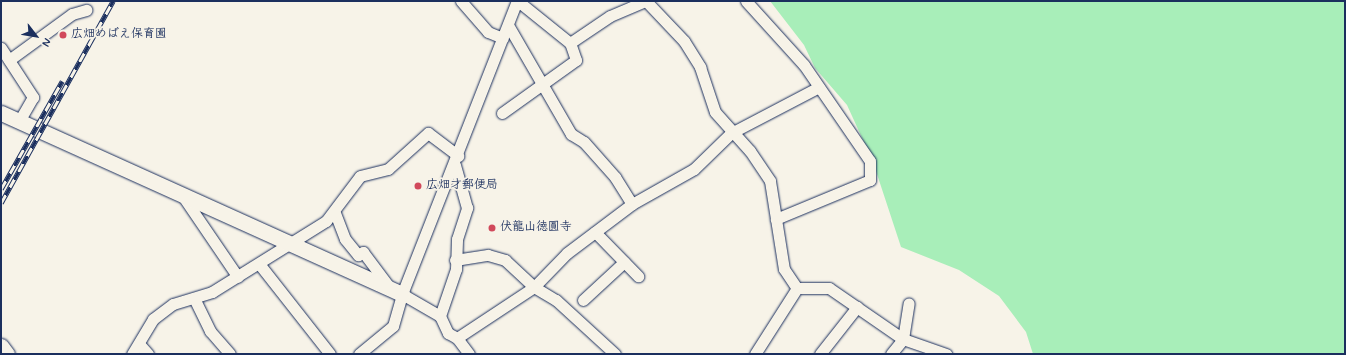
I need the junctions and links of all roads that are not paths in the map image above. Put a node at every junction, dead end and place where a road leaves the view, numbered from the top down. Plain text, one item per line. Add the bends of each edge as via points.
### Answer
1 (461, 1) edge
2 (518, 1) edge
3 (646, 1) edge
4 (746, 1) edge
5 (86, 10) dead end
6 (508, 25) junction
7 (503, 38) junction
8 (570, 43) junction
9 (1, 48) edge
10 (9, 60) junction
11 (543, 87) junction
12 (819, 87) junction
13 (1, 113) edge
14 (502, 113) dead end
15 (19, 121) junction
16 (731, 133) junction
17 (456, 161) junction
18 (182, 195) junction
19 (632, 204) junction
20 (335, 213) junction
21 (776, 219) junction
22 (595, 232) junction
23 (290, 245) junction
24 (455, 260) junction
25 (624, 262) junction
26 (260, 265) junction
27 (638, 276) dead end
28 (238, 277) junction
29 (534, 287) junction
30 (797, 288) junction
31 (396, 291) junction
32 (194, 298) junction
33 (583, 300) dead end
34 (909, 303) dead end
35 (857, 307) junction
36 (440, 316) junction
37 (457, 338) junction
38 (904, 340) junction
39 (140, 345) junction
40 (1, 346) edge
41 (7, 354) edge
42 (132, 354) edge
43 (148, 354) edge
44 (230, 354) edge
45 (330, 354) edge
46 (359, 354) edge
47 (469, 354) edge
48 (615, 354) edge
49 (756, 354) edge
50 (820, 354) edge
51 (891, 354) edge
52 (946, 354) edge

1 - 7 street via 488,32
2 - 6 street
2 - 8 street
3 - 8 street via 610,16
3 - 16 street via 684,41 700,67 715,112
4 - 12 street
5 - 10 street via 72,14
6 - 7 street
6 - 11 street
7 - 17 street
8 - 11 street via 576,60
9 - 10 street
10 - 15 street via 33,96
11 - 14 street
11 - 19 street via 571,134 584,142 615,177
12 - 16 street
12 - 21 street via 870,161 870,180
13 - 15 street
15 - 18 street
16 - 19 street via 694,169
16 - 21 street via 750,151 770,181
17 - 20 street via 428,133 388,169 360,176
17 - 24 street via 467,208 457,239
17 - 31 street
18 - 23 street
18 - 28 street
19 - 22 street
20 - 23 street
20 - 31 street via 346,239 358,256 363,252
21 - 30 street via 784,269
22 - 25 street
22 - 29 street
23 - 26 street
23 - 31 street
24 - 29 street via 498,256
24 - 36 street via 456,269
25 - 27 street
25 - 33 street
26 - 28 street
26 - 45 street
28 - 32 street via 212,292
29 - 37 street
29 - 48 street via 556,300
30 - 35 street via 829,288
30 - 49 street
31 - 36 street
31 - 46 street via 393,326
32 - 39 street via 173,304 153,319
32 - 44 street via 210,331
34 - 38 street
35 - 38 street
35 - 50 street
36 - 37 street via 448,333
37 - 47 street
38 - 51 street
38 - 52 street
39 - 42 street
39 - 43 street
40 - 41 street

